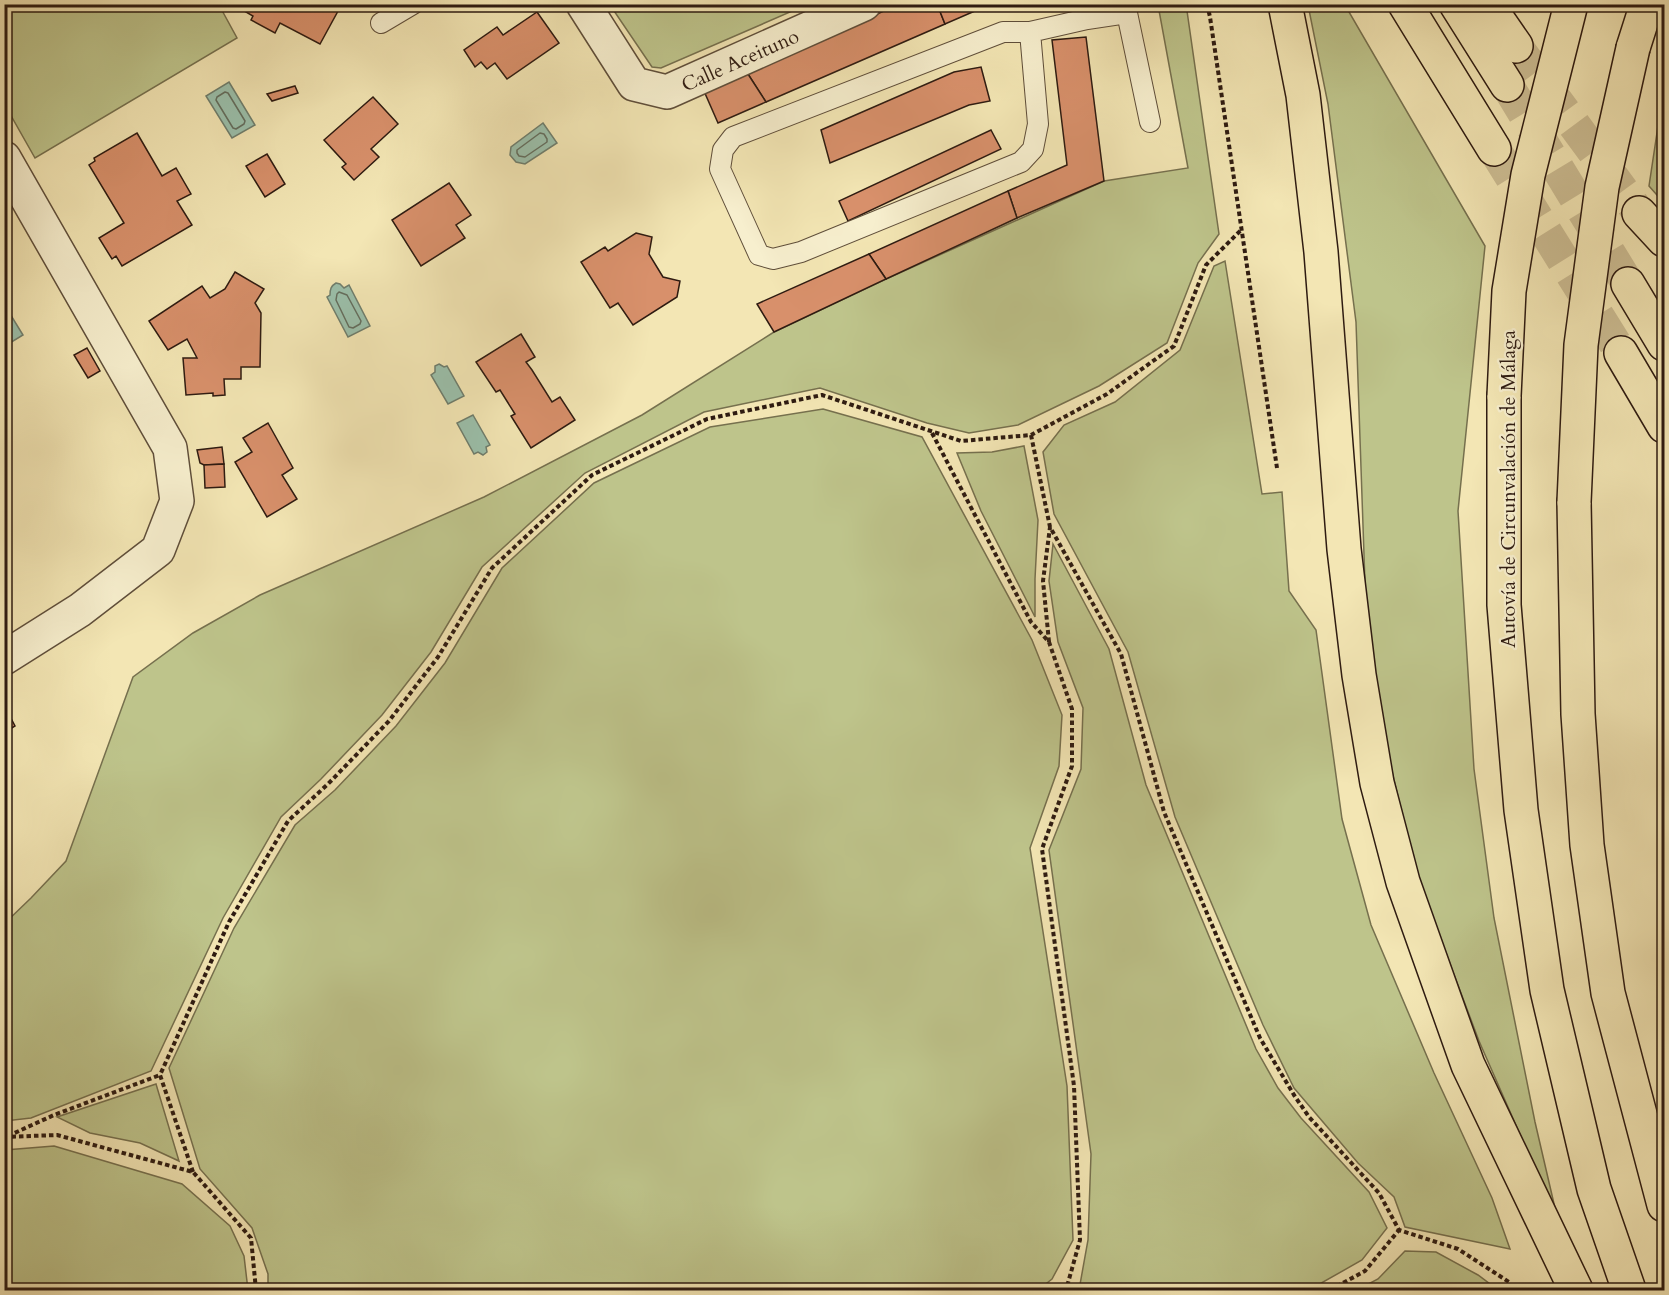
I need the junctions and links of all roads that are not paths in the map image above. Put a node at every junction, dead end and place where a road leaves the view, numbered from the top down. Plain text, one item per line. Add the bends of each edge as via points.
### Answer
1 (413, 4) edge
2 (583, 4) edge
3 (864, 4) edge
4 (1285, 4) edge
5 (1405, 4) edge
6 (1456, 4) edge
7 (1487, 4) edge
8 (1571, 4) edge
9 (1647, 4) edge
10 (1125, 9) edge
11 (381, 23) dead end
12 (1030, 32) junction
13 (1516, 46) tunnel mouth
14 (1507, 85) tunnel mouth
15 (1150, 122) dead end
16 (1494, 148) tunnel mouth
17 (4, 158) edge
18 (1639, 213) tunnel mouth
19 (1665, 240) edge
20 (1628, 284) tunnel mouth
21 (1665, 344) edge
22 (1621, 353) tunnel mouth
23 (1665, 426) edge
24 (4, 658) edge
25 (1665, 1205) edge
26 (1576, 1290) edge
27 (1629, 1290) edge

1 - 11 lane
2 - 3 street, Calle Aceituno via 634,84 667,92
4 - 26 main road via 1304,106 1321,252 1344,549 1377,783 1403,882 1468,1065
5 - 16 main road
6 - 14 main road
7 - 13 main road
8 - 27 main road, Autovía de Circunvalación de Málaga, bridge via 1528,176 1509,291 1504,396 1504,605 1521,810 1547,990 1594,1189
9 - 25 main road, bridge via 1633,48 1600,198 1581,345 1574,502 1578,714 1587,845 1608,993
10 - 12 lane
10 - 15 lane
12 - 12 lane via 1003,32 733,137 723,150 720,169 759,255 772,259 801,252 1021,162 1033,149 1038,124
17 - 24 street via 170,448 177,501 158,550 80,610
18 - 19 main road
20 - 21 main road
22 - 23 main road

